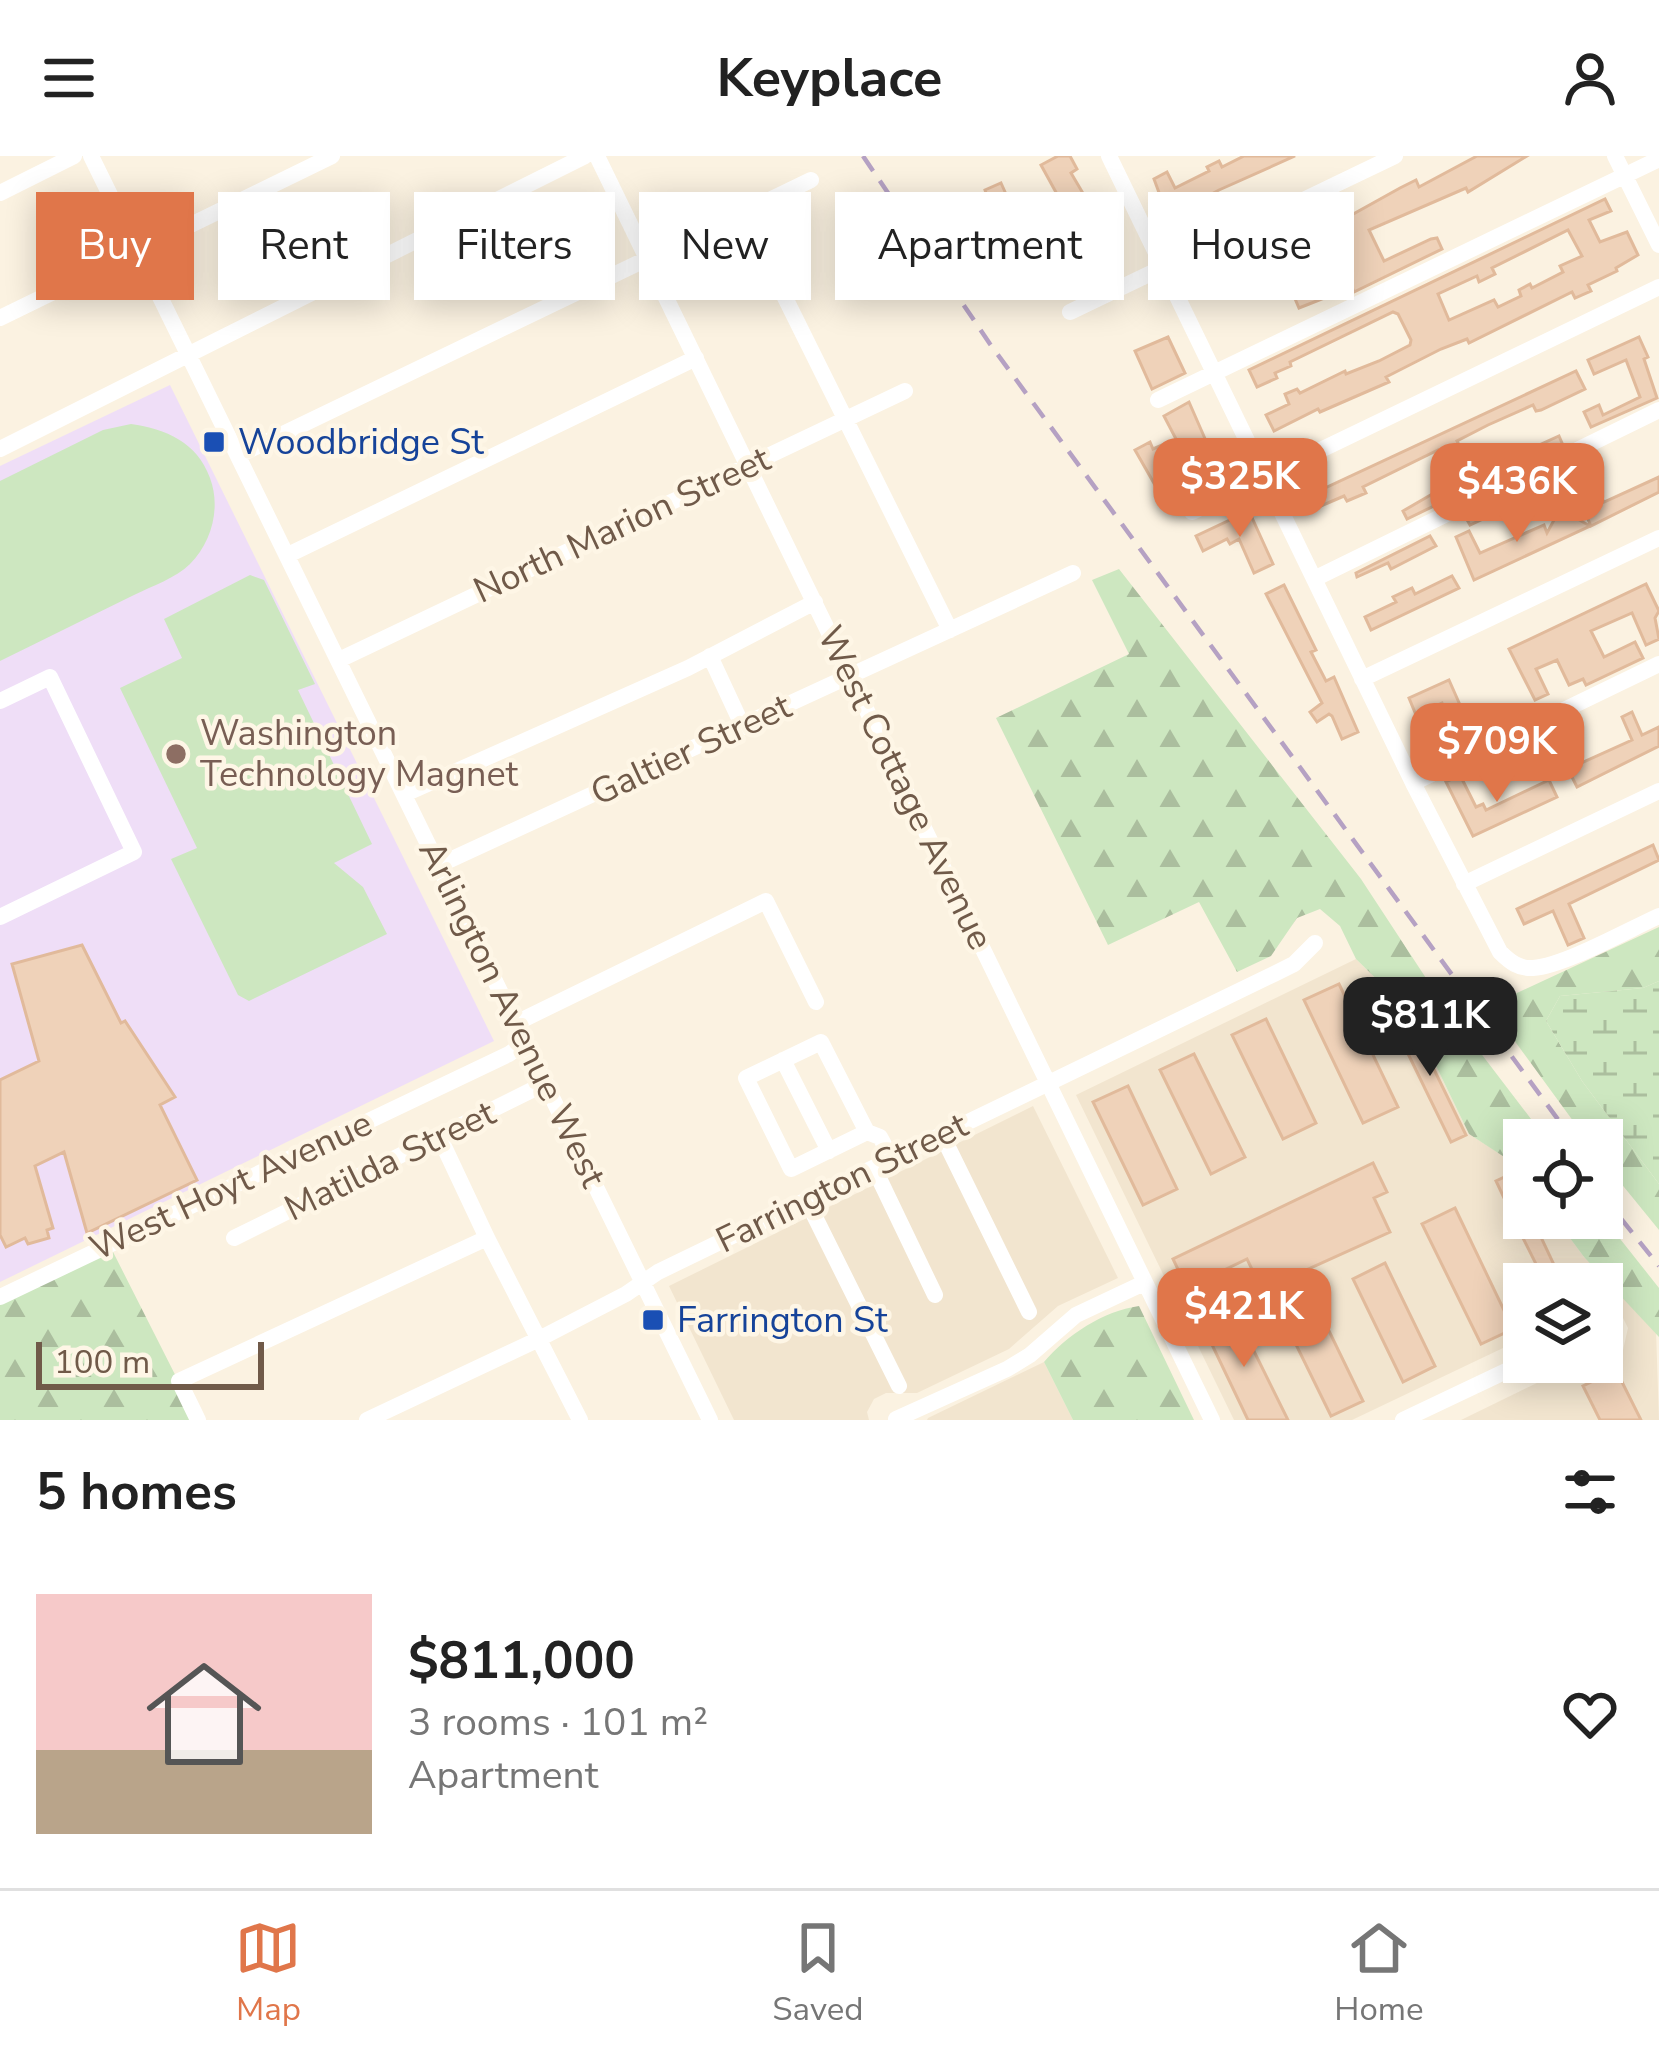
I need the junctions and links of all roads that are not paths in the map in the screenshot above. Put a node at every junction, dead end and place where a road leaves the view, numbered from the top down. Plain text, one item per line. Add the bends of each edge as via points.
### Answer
1 (74, 156) edge
2 (92, 156) edge
3 (332, 156) edge
4 (585, 156) edge
5 (597, 156) edge
6 (1396, 156) edge
7 (1616, 156) edge
8 (1113, 157) edge
9 (1659, 160) edge
10 (1625, 176) junction
11 (811, 181) dead end
12 (110, 192) edge
13 (788, 192) edge
14 (1320, 192) edge
15 (0, 193) edge
16 (194, 222) edge
17 (1148, 234) edge
18 (639, 243) edge
19 (1659, 245) edge
20 (639, 263) edge
21 (1148, 274) edge
22 (1659, 287) edge
23 (36, 300) edge
24 (164, 300) edge
25 (667, 300) edge
26 (787, 300) edge
27 (1178, 300) edge
28 (1070, 312) dead end
29 (0, 318) edge
30 (190, 355) junction
31 (696, 358) junction
32 (1213, 374) junction
33 (905, 391) dead end
34 (1158, 400) dead end
35 (1659, 410) edge
36 (847, 418) junction
37 (0, 449) edge
38 (239, 455) junction
39 (748, 465) junction
40 (1265, 478) junction
41 (1192, 512) dead end
42 (1659, 538) edge
43 (288, 555) junction
44 (1073, 572) dead end
45 (1314, 579) junction
46 (815, 602) junction
47 (950, 630) junction
48 (710, 656) junction
49 (339, 660) junction
50 (1659, 664) edge
51 (852, 677) junction
52 (1362, 679) junction
53 (0, 701) edge
54 (743, 727) junction
55 (1413, 783) junction
56 (1659, 791) edge
57 (405, 794) junction
58 (440, 865) junction
59 (1467, 891) junction
60 (1659, 916) edge
61 (0, 917) edge
62 (1316, 944) dead end
63 (816, 1001) dead end
64 (516, 1022) junction
65 (526, 1042) junction
66 (783, 1060) junction
67 (546, 1084) junction
68 (1048, 1084) junction
69 (867, 1132) junction
70 (942, 1135) junction
71 (440, 1136) junction
72 (829, 1150) junction
73 (892, 1159) junction
74 (874, 1168) junction
75 (806, 1201) junction
76 (234, 1238) dead end
77 (487, 1238) junction
78 (1144, 1283) junction
79 (644, 1284) junction
80 (935, 1295) dead end
81 (0, 1297) edge
82 (1029, 1312) dead end
83 (539, 1339) junction
84 (1503, 1372) edge
85 (899, 1386) dead end
86 (896, 1419) edge
87 (198, 1420) edge
88 (367, 1420) edge
89 (580, 1420) edge
90 (710, 1420) edge
91 (1212, 1420) edge
92 (1402, 1420) edge

1 - 15 street
2 - 12 street, Arlington Avenue West
3 - 16 street
4 - 30 street
5 - 18 street, West Cottage Avenue
6 - 14 street
7 - 10 street
8 - 17 street
9 - 10 street
10 - 19 street
10 - 32 street
11 - 13 street
20 - 38 street
21 - 28 street
22 - 40 street
23 - 29 street
24 - 30 street, Arlington Avenue West
25 - 31 street, West Cottage Avenue
26 - 36 street
27 - 32 street
30 - 37 street
30 - 38 street, Arlington Avenue West
31 - 39 street, West Cottage Avenue
31 - 43 street
32 - 34 street
32 - 40 street
33 - 36 street, North Marion Street
35 - 45 street
36 - 39 street, North Marion Street
36 - 47 street
38 - 43 street, Arlington Avenue West
39 - 46 street, West Cottage Avenue
39 - 49 street, North Marion Street
40 - 41 street
40 - 45 street
42 - 52 street
43 - 49 street, Arlington Avenue West
44 - 47 street, Galtier Street
45 - 52 street
46 - 48 street
46 - 51 street, West Cottage Avenue
47 - 51 street, Galtier Street
48 - 54 street
48 - 57 street
49 - 57 street, Arlington Avenue West
50 - 55 street
51 - 54 street, Galtier Street
51 - 68 street, West Cottage Avenue
52 - 55 street
53 - 61 street via 50,677 134,852
54 - 58 street, Galtier Street
55 - 59 street
56 - 59 street
57 - 58 street, Arlington Avenue West
58 - 64 street, Arlington Avenue West
59 - 60 street via 1500,952 1529,969
62 - 68 street, Farrington Street via 1294,964
63 - 64 street via 766,901
64 - 65 street, Arlington Avenue West
65 - 67 street, Arlington Avenue West
65 - 81 street, West Hoyt Avenue
66 - 69 street via 821,1042
66 - 72 street
66 - 72 street via 746,1078 791,1169
67 - 71 street, Matilda Street
67 - 79 street, Arlington Avenue West
68 - 70 street, Farrington Street
68 - 78 street, West Cottage Avenue
69 - 72 street
69 - 73 street via 880,1137
70 - 73 street, Farrington Street
70 - 82 street
71 - 76 street, Matilda Street
71 - 77 street
73 - 74 street, Farrington Street
74 - 75 street, Farrington Street
74 - 80 street
75 - 79 street, Farrington Street
75 - 85 street
77 - 83 street
77 - 87 street via 179,1381
78 - 86 street via 1076,1315 1006,1369
78 - 91 street, West Cottage Avenue
79 - 83 street, Farrington Street
79 - 90 street, Arlington Avenue West
83 - 88 street, Farrington Street
83 - 89 street
84 - 92 street

